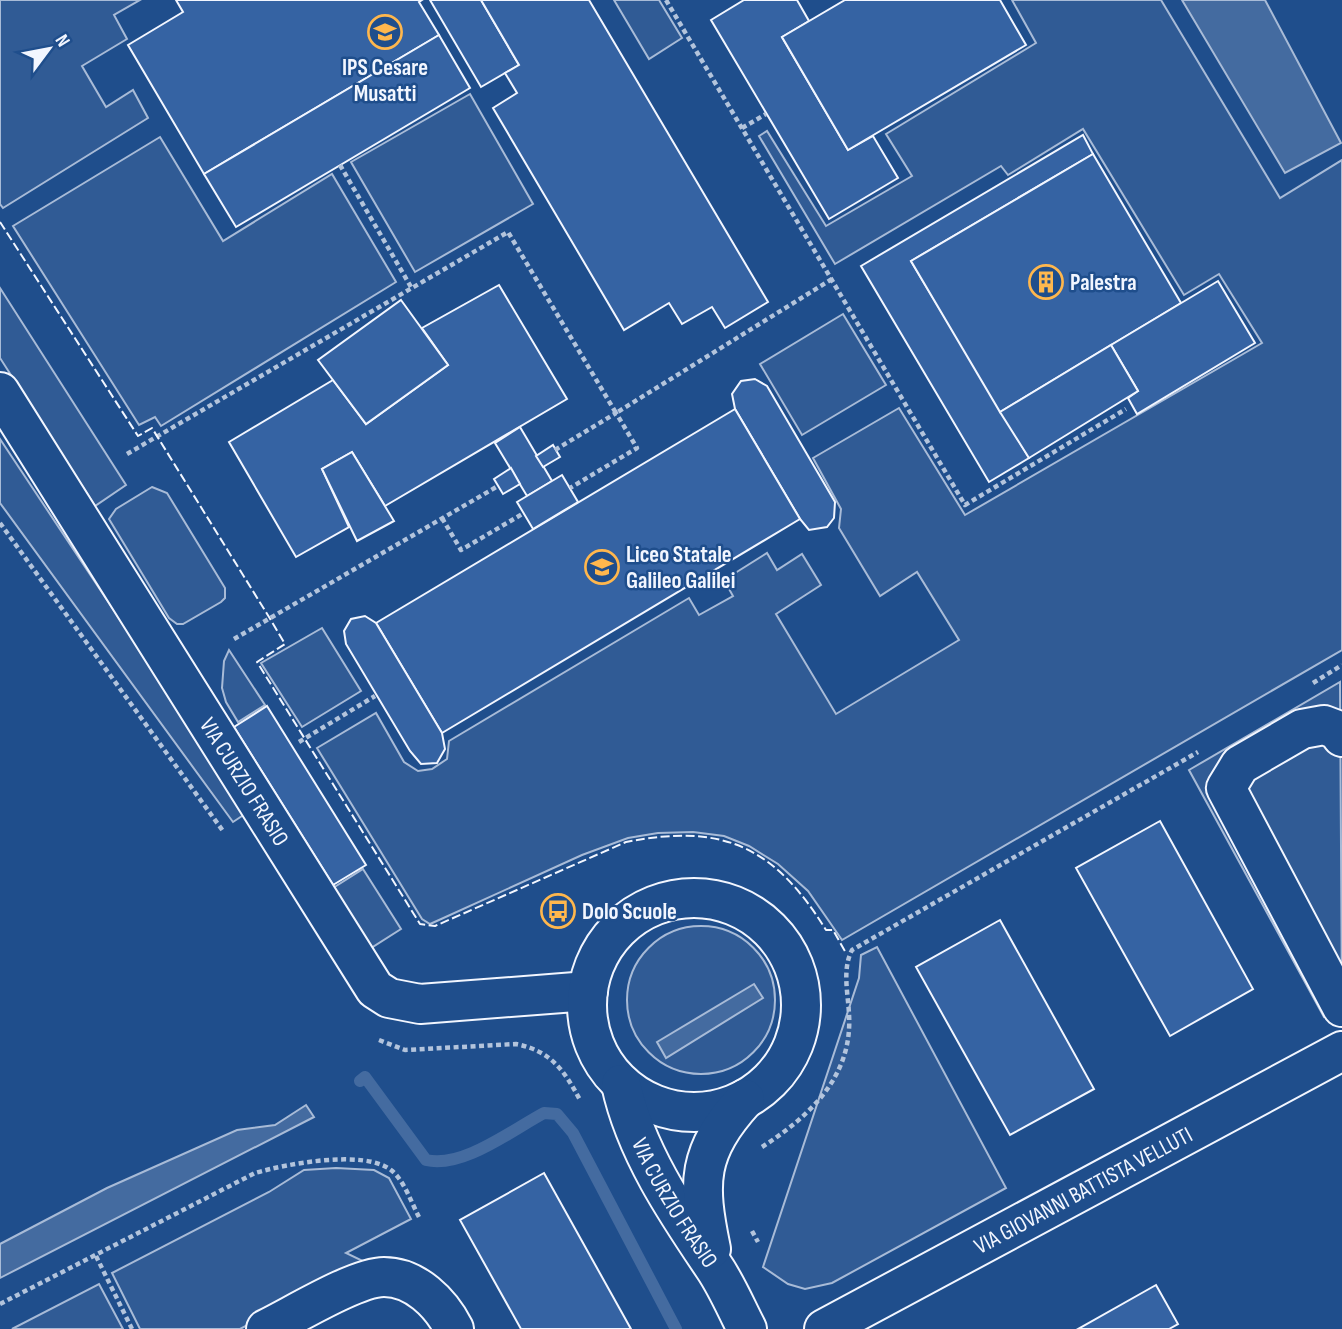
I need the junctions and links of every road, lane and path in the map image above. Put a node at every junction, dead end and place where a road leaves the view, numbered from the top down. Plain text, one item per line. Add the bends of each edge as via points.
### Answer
1 (666, 0) edge
2 (766, 114) dead end
3 (742, 128) junction
4 (340, 165) dead end
5 (832, 279) junction
6 (411, 287) junction
7 (0, 392) edge
8 (1126, 409) dead end
9 (616, 413) junction
10 (555, 450) dead end
11 (127, 454) dead end
12 (498, 486) dead end
13 (570, 488) dead end
14 (524, 513) dead end
15 (442, 518) junction
16 (234, 639) dead end
17 (1340, 666) edge
18 (1342, 673) edge
19 (1304, 688) dead end
20 (375, 696) dead end
21 (1342, 737) edge
22 (299, 742) dead end
23 (1200, 751) dead end
24 (587, 991) junction
25 (1342, 1007) edge
26 (1342, 1051) edge
27 (621, 1084) junction
28 (745, 1100) junction
29 (757, 1151) dead end
30 (419, 1217) dead end
31 (748, 1222) dead end
32 (758, 1242) dead end
33 (96, 1256) junction
34 (715, 1268) junction
35 (0, 1304) edge
36 (132, 1329) edge
37 (266, 1329) edge
38 (454, 1329) edge
39 (747, 1329) edge
40 (824, 1329) edge

1 - 3 path
2 - 3 path
3 - 5 path
4 - 6 path
5 - 8 path via 965,505
5 - 9 path
6 - 9 path via 508,232
6 - 11 path
7 - 24 street, VIA CURZIO FRASIO via 375,989 420,1004
9 - 10 path
9 - 13 path via 637,448
12 - 15 path
14 - 15 path via 461,550
15 - 16 path
17 - 18 path
17 - 19 path
20 - 22 path
21 - 25 street via 1324,725 1302,729 1240,765 1226,788
23 - 29 path via 852,950 846,962 849,1018 845,1054 828,1088 807,1115
24 - 27 street, VIA CURZIO FRASIO via 588,1020 596,1048
24 - 28 street, VIA CURZIO FRASIO via 595,963 610,938 650,906 700,897 729,903 755,916 785,948 797,975 802,1004 798,1032 786,1059 768,1082
26 - 40 street, VIA GIOVANNI BATTISTA VELLUTI
27 - 28 street, VIA CURZIO FRASIO via 673,1110 717,1110
27 - 34 street, VIA CURZIO FRASIO via 629,1120 691,1236
28 - 34 street, VIA CURZIO FRASIO via 716,1138 704,1174 701,1198
30 - 33 path via 399,1178 382,1164 352,1160 290,1163 255,1173
31 - 32 path
33 - 35 path
33 - 36 path
34 - 39 street
37 - 38 street via 354,1285 384,1277 425,1291

